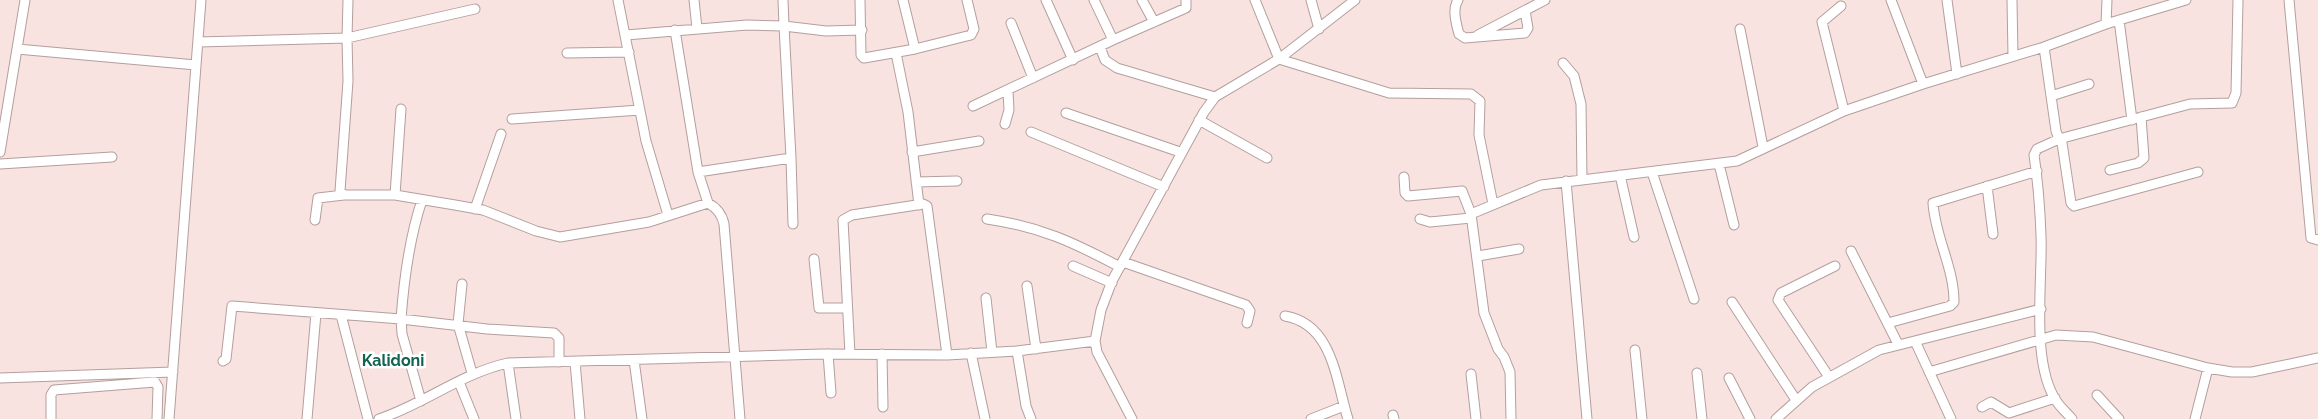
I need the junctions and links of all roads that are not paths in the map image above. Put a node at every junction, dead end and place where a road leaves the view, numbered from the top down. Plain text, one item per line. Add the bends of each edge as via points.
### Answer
1 (25, 0) edge
2 (201, 0) edge
3 (348, 0) edge
4 (618, 0) edge
5 (694, 0) edge
6 (782, 0) edge
7 (860, 0) edge
8 (903, 0) edge
9 (967, 0) edge
10 (1046, 0) edge
11 (1094, 0) edge
12 (1142, 0) edge
13 (1186, 0) edge
14 (1256, 0) edge
15 (1311, 0) edge
16 (1355, 0) edge
17 (1458, 0) edge
18 (1545, 0) edge
19 (1891, 0) edge
20 (1947, 0) edge
21 (2012, 0) edge
22 (2107, 0) edge
23 (2186, 0) edge
24 (2238, 0) edge
25 (2289, 0) edge
26 (1841, 6) dead end
27 (475, 9) dead end
28 (1524, 11) junction
29 (2119, 20) junction
30 (1154, 22) junction
31 (1011, 23) dead end
32 (2106, 24) junction
33 (784, 26) junction
34 (697, 28) junction
35 (1319, 29) junction
36 (1740, 29) dead end
37 (675, 30) junction
38 (862, 30) junction
39 (626, 36) junction
40 (1473, 37) junction
41 (347, 38) junction
42 (1113, 40) junction
43 (205, 42) junction
44 (1100, 47) junction
45 (2044, 47) junction
46 (915, 49) junction
47 (20, 50) junction
48 (629, 52) junction
49 (567, 53) dead end
50 (896, 53) junction
51 (2013, 56) junction
52 (1073, 60) junction
53 (1279, 60) junction
54 (1563, 63) dead end
55 (196, 65) junction
56 (1957, 74) junction
57 (1033, 78) junction
58 (1923, 84) junction
59 (2089, 84) dead end
60 (1008, 91) junction
61 (2051, 96) junction
62 (1215, 97) junction
63 (973, 106) dead end
64 (401, 109) dead end
65 (640, 110) junction
66 (1844, 111) junction
67 (1066, 113) dead end
68 (2137, 118) junction
69 (512, 119) dead end
70 (1199, 120) junction
71 (1005, 124) dead end
72 (1031, 132) dead end
73 (501, 134) dead end
74 (2059, 139) junction
75 (979, 141) dead end
76 (1763, 147) junction
77 (0, 152) edge
78 (912, 152) junction
79 (1180, 152) junction
80 (112, 157) dead end
81 (791, 158) junction
82 (1267, 158) dead end
83 (2, 164) edge
84 (1719, 164) junction
85 (2110, 170) dead end
86 (2036, 171) junction
87 (698, 172) junction
88 (1652, 172) junction
89 (2198, 172) dead end
90 (1620, 176) junction
91 (1404, 177) dead end
92 (1582, 180) junction
93 (957, 181) dead end
94 (916, 182) junction
95 (1566, 182) junction
96 (1987, 186) junction
97 (1164, 187) junction
98 (344, 195) junction
99 (394, 196) junction
100 (422, 200) junction
101 (708, 203) junction
102 (1493, 204) junction
103 (919, 205) junction
104 (475, 209) junction
105 (668, 215) junction
106 (1471, 216) junction
107 (987, 219) dead end
108 (1420, 219) dead end
109 (315, 220) dead end
110 (793, 224) dead end
111 (1734, 225) dead end
112 (1993, 234) dead end
113 (1634, 237) dead end
114 (2318, 240) edge
115 (1519, 248) dead end
116 (1852, 251) dead end
117 (1478, 256) junction
118 (814, 258) dead end
119 (1122, 264) junction
120 (1073, 266) dead end
121 (1835, 266) dead end
122 (1112, 283) junction
123 (462, 284) dead end
124 (1027, 286) dead end
125 (986, 298) dead end
126 (1694, 299) dead end
127 (1732, 302) dead end
128 (847, 308) junction
129 (2040, 309) junction
130 (316, 313) junction
131 (341, 315) junction
132 (1285, 316) dead end
133 (401, 319) junction
134 (1247, 323) dead end
135 (1888, 323) junction
136 (458, 324) junction
137 (2042, 339) junction
138 (1095, 341) junction
139 (1915, 341) junction
140 (1898, 344) junction
141 (1036, 349) junction
142 (1635, 350) dead end
143 (1017, 351) junction
144 (992, 352) junction
145 (971, 353) junction
146 (828, 354) junction
147 (850, 354) junction
148 (882, 354) junction
149 (947, 354) junction
150 (736, 356) junction
151 (2318, 358) edge
152 (634, 360) junction
153 (223, 361) dead end
154 (559, 362) junction
155 (575, 362) junction
156 (508, 363) junction
157 (2208, 368) junction
158 (173, 372) junction
159 (1929, 372) junction
160 (472, 373) junction
161 (1697, 373) dead end
162 (1471, 374) dead end
163 (1828, 377) junction
164 (2, 378) edge
165 (1729, 378) dead end
166 (459, 382) junction
167 (831, 394) dead end
168 (2097, 395) dead end
169 (2055, 398) junction
170 (1796, 400) junction
171 (421, 401) junction
172 (1344, 406) junction
173 (1982, 407) dead end
174 (883, 408) dead end
175 (386, 418) edge
176 (51, 419) edge
177 (157, 419) edge
178 (169, 419) edge
179 (307, 419) edge
180 (368, 419) edge
181 (474, 419) edge
182 (516, 419) edge
183 (580, 419) edge
184 (642, 419) edge
185 (740, 419) edge
186 (984, 419) edge
187 (1031, 419) edge
188 (1132, 419) edge
189 (1311, 419) edge
190 (1348, 419) edge
191 (1476, 419) edge
192 (1511, 419) edge
193 (1587, 419) edge
194 (1642, 419) edge
195 (1702, 419) edge
196 (1750, 419) edge
197 (1776, 419) edge
198 (1951, 419) edge
199 (2072, 419) edge
200 (2118, 419) edge
201 (2194, 419) edge

1 - 47 street
2 - 43 street
3 - 41 street
4 - 39 street
5 - 34 street
6 - 33 street
7 - 38 street
8 - 46 street
9 - 46 street via 974,29 971,35
10 - 52 street
11 - 42 street
12 - 30 street
13 - 30 street via 1186,8
14 - 53 street
15 - 35 street
16 - 35 street
17 - 40 street via 1455,7 1459,34 1465,38
18 - 28 street
19 - 58 street
20 - 56 street
21 - 51 street
22 - 32 street
23 - 29 street
24 - 68 street via 2235,101 2229,105 2190,104
25 - 114 street via 2310,238
26 - 66 street via 1822,22
27 - 41 street
28 - 40 street
28 - 40 street via 1528,28 1525,33
29 - 32 street
29 - 68 street
30 - 42 street
31 - 57 street
32 - 45 street
33 - 34 street
33 - 38 street via 826,31
33 - 81 street
34 - 37 street
35 - 53 street
36 - 76 street
37 - 39 street
37 - 87 street
38 - 50 street via 862,57
39 - 48 street
41 - 43 street
41 - 98 street via 348,81 340,191
42 - 44 street
43 - 55 street
44 - 52 street
44 - 62 street via 1105,60 1117,68
45 - 51 street
45 - 61 street
46 - 50 street
47 - 55 street
47 - 77 street
48 - 49 street
48 - 65 street
50 - 78 street
51 - 56 street
52 - 57 street
53 - 62 street
53 - 102 street via 1388,93 1476,96 1480,101 1479,135
54 - 92 street via 1574,76 1581,104
55 - 158 street
56 - 58 street
57 - 60 street
58 - 66 street
59 - 61 street
60 - 63 street
60 - 71 street
61 - 74 street
62 - 70 street
64 - 99 street
65 - 69 street
65 - 105 street
66 - 76 street
67 - 79 street
68 - 74 street
68 - 85 street via 2144,158 2138,163
70 - 79 street
70 - 82 street
72 - 97 street
73 - 104 street
74 - 86 street via 2035,152
74 - 89 street via 2070,203 2074,206
75 - 78 street
76 - 84 street via 1737,161
78 - 94 street
79 - 97 street
80 - 83 street
81 - 87 street
81 - 110 street
84 - 88 street
84 - 111 street
86 - 96 street
86 - 129 street via 2041,236
87 - 101 street
88 - 90 street
88 - 126 street
90 - 92 street
90 - 113 street
91 - 106 street via 1408,196 1462,190
92 - 95 street
93 - 94 street
94 - 103 street
95 - 102 street via 1530,188
95 - 193 street
96 - 112 street
96 - 135 street via 1933,203 1949,261 1953,304
97 - 119 street
98 - 99 street
98 - 109 street via 318,198
99 - 100 street
100 - 104 street
100 - 133 street via 407,254
101 - 105 street
101 - 150 street via 722,214 724,224
102 - 106 street
103 - 128 street via 852,215 843,220
103 - 149 street via 927,206
104 - 105 street via 560,237 630,226
106 - 108 street via 1430,222
106 - 117 street
107 - 119 street via 1045,231
115 - 117 street
116 - 135 street
117 - 192 street via 1484,314 1510,372
118 - 128 street via 819,308
119 - 122 street
119 - 134 street via 1246,305 1250,311
120 - 122 street
121 - 163 street via 1781,293 1778,300
122 - 138 street via 1101,310
123 - 136 street
124 - 141 street
125 - 144 street
127 - 170 street
128 - 147 street
129 - 137 street
129 - 139 street
130 - 131 street
130 - 153 street via 232,306 226,359
130 - 179 street
131 - 133 street
131 - 180 street
132 - 172 street via 1302,322 1325,343
133 - 136 street
133 - 171 street via 402,334
135 - 140 street
136 - 154 street via 556,333
136 - 160 street
137 - 157 street via 2056,335 2093,337
137 - 159 street
137 - 169 street via 2044,368
138 - 141 street
138 - 188 street via 1102,362
139 - 140 street
139 - 159 street
140 - 163 street via 1879,350
141 - 143 street
142 - 194 street
143 - 144 street
143 - 187 street
144 - 145 street
145 - 149 street
145 - 186 street
146 - 147 street
146 - 150 street
146 - 167 street
147 - 148 street
148 - 149 street
148 - 174 street
150 - 152 street
150 - 185 street
151 - 157 street via 2252,372
152 - 155 street
152 - 184 street
154 - 155 street
154 - 156 street
155 - 183 street
156 - 160 street
156 - 182 street
157 - 201 street
158 - 164 street
158 - 178 street
159 - 198 street
160 - 166 street
161 - 195 street
162 - 191 street
163 - 170 street
165 - 196 street
166 - 171 street
166 - 181 street
168 - 200 street
169 - 173 street via 2009,413 1991,402
169 - 199 street
170 - 197 street
171 - 175 street
172 - 189 street
172 - 190 street
176 - 177 street via 50,395 54,390 156,382

